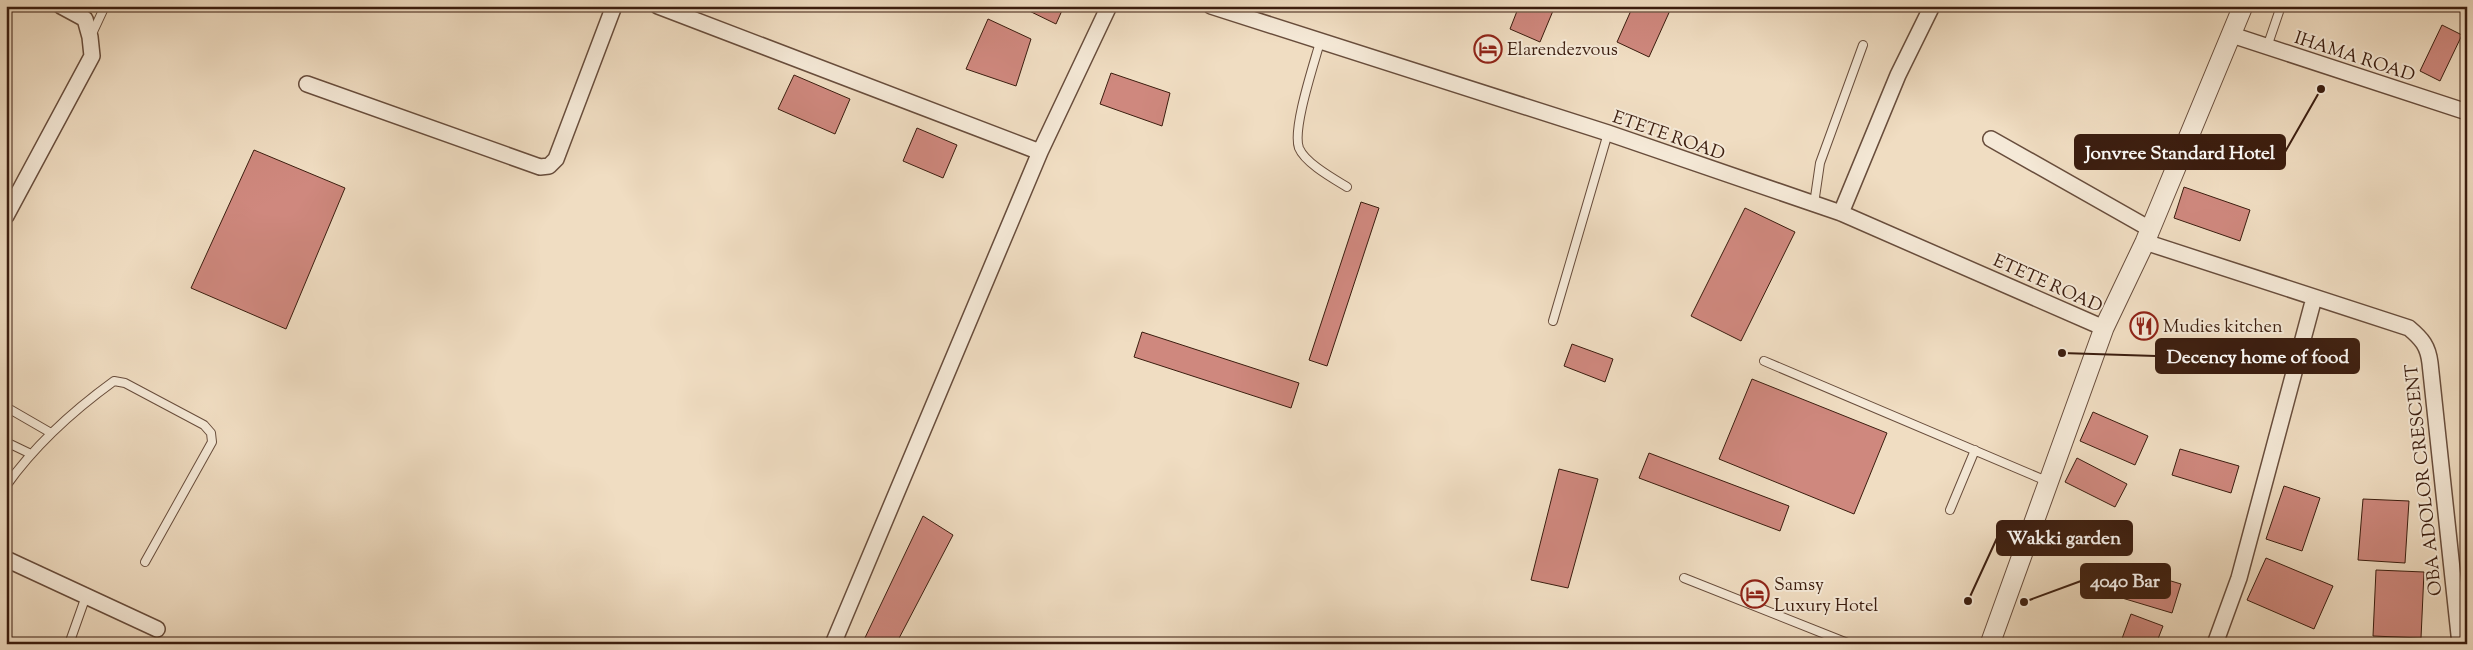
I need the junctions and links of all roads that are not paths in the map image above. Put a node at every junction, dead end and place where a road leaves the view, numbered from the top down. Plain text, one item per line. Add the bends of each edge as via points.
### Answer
1 (61, 6) edge
2 (105, 6) edge
3 (614, 6) edge
4 (658, 6) edge
5 (1108, 6) edge
6 (1211, 6) edge
7 (1259, 6) edge
8 (1932, 6) edge
9 (2243, 6) edge
10 (2281, 6) edge
11 (1253, 20) junction
12 (2232, 35) junction
13 (90, 38) junction
14 (1320, 42) junction
15 (1863, 45) dead end
16 (2266, 47) junction
17 (307, 84) dead end
18 (2467, 112) edge
19 (1608, 133) junction
20 (1990, 139) dead end
21 (1040, 152) junction
22 (1347, 187) dead end
23 (1814, 204) junction
24 (1842, 213) junction
25 (6, 216) edge
26 (2147, 236) junction
27 (2314, 298) junction
28 (1553, 321) dead end
29 (2104, 328) junction
30 (1764, 361) dead end
31 (6, 407) edge
32 (51, 433) junction
33 (6, 442) edge
34 (1976, 450) junction
35 (31, 454) junction
36 (2049, 482) junction
37 (6, 486) edge
38 (1950, 510) dead end
39 (6, 559) edge
40 (144, 562) dead end
41 (1684, 578) dead end
42 (86, 596) junction
43 (157, 630) dead end
44 (69, 644) edge
45 (833, 644) edge
46 (1850, 644) edge
47 (1990, 644) edge
48 (2215, 644) edge
49 (2460, 644) edge

1 - 13 street via 85,19
2 - 13 lane
3 - 17 street via 556,159 549,166 540,167
4 - 21 street
5 - 21 street
6 - 11 street, ETETE ROAD
7 - 11 street
8 - 24 street via 1898,75
9 - 12 street
10 - 16 lane
11 - 14 street, ETETE ROAD
12 - 16 street, IHAMA ROAD
12 - 26 street
13 - 25 street via 92,56
14 - 19 street, ETETE ROAD
14 - 22 lane via 1299,123 1300,148 1307,158
15 - 23 lane via 1820,163
16 - 18 street, IHAMA ROAD
19 - 23 street, ETETE ROAD
19 - 28 lane
20 - 26 street, OBA ADOLOR CRESCENT
21 - 45 street
23 - 24 street, ETETE ROAD
24 - 29 street, ETETE ROAD
26 - 27 street, OBA ADOLOR CRESCENT
26 - 29 street
27 - 48 street via 2239,578
27 - 49 street, OBA ADOLOR CRESCENT via 2409,328 2428,349
29 - 36 street
30 - 34 lane
31 - 32 lane
32 - 35 lane
32 - 40 lane via 114,381 126,383 204,425 211,433 212,442 198,469
33 - 35 lane
34 - 36 lane
34 - 38 lane
35 - 37 lane
36 - 47 street
39 - 42 street
41 - 46 lane
42 - 43 street
42 - 44 lane

